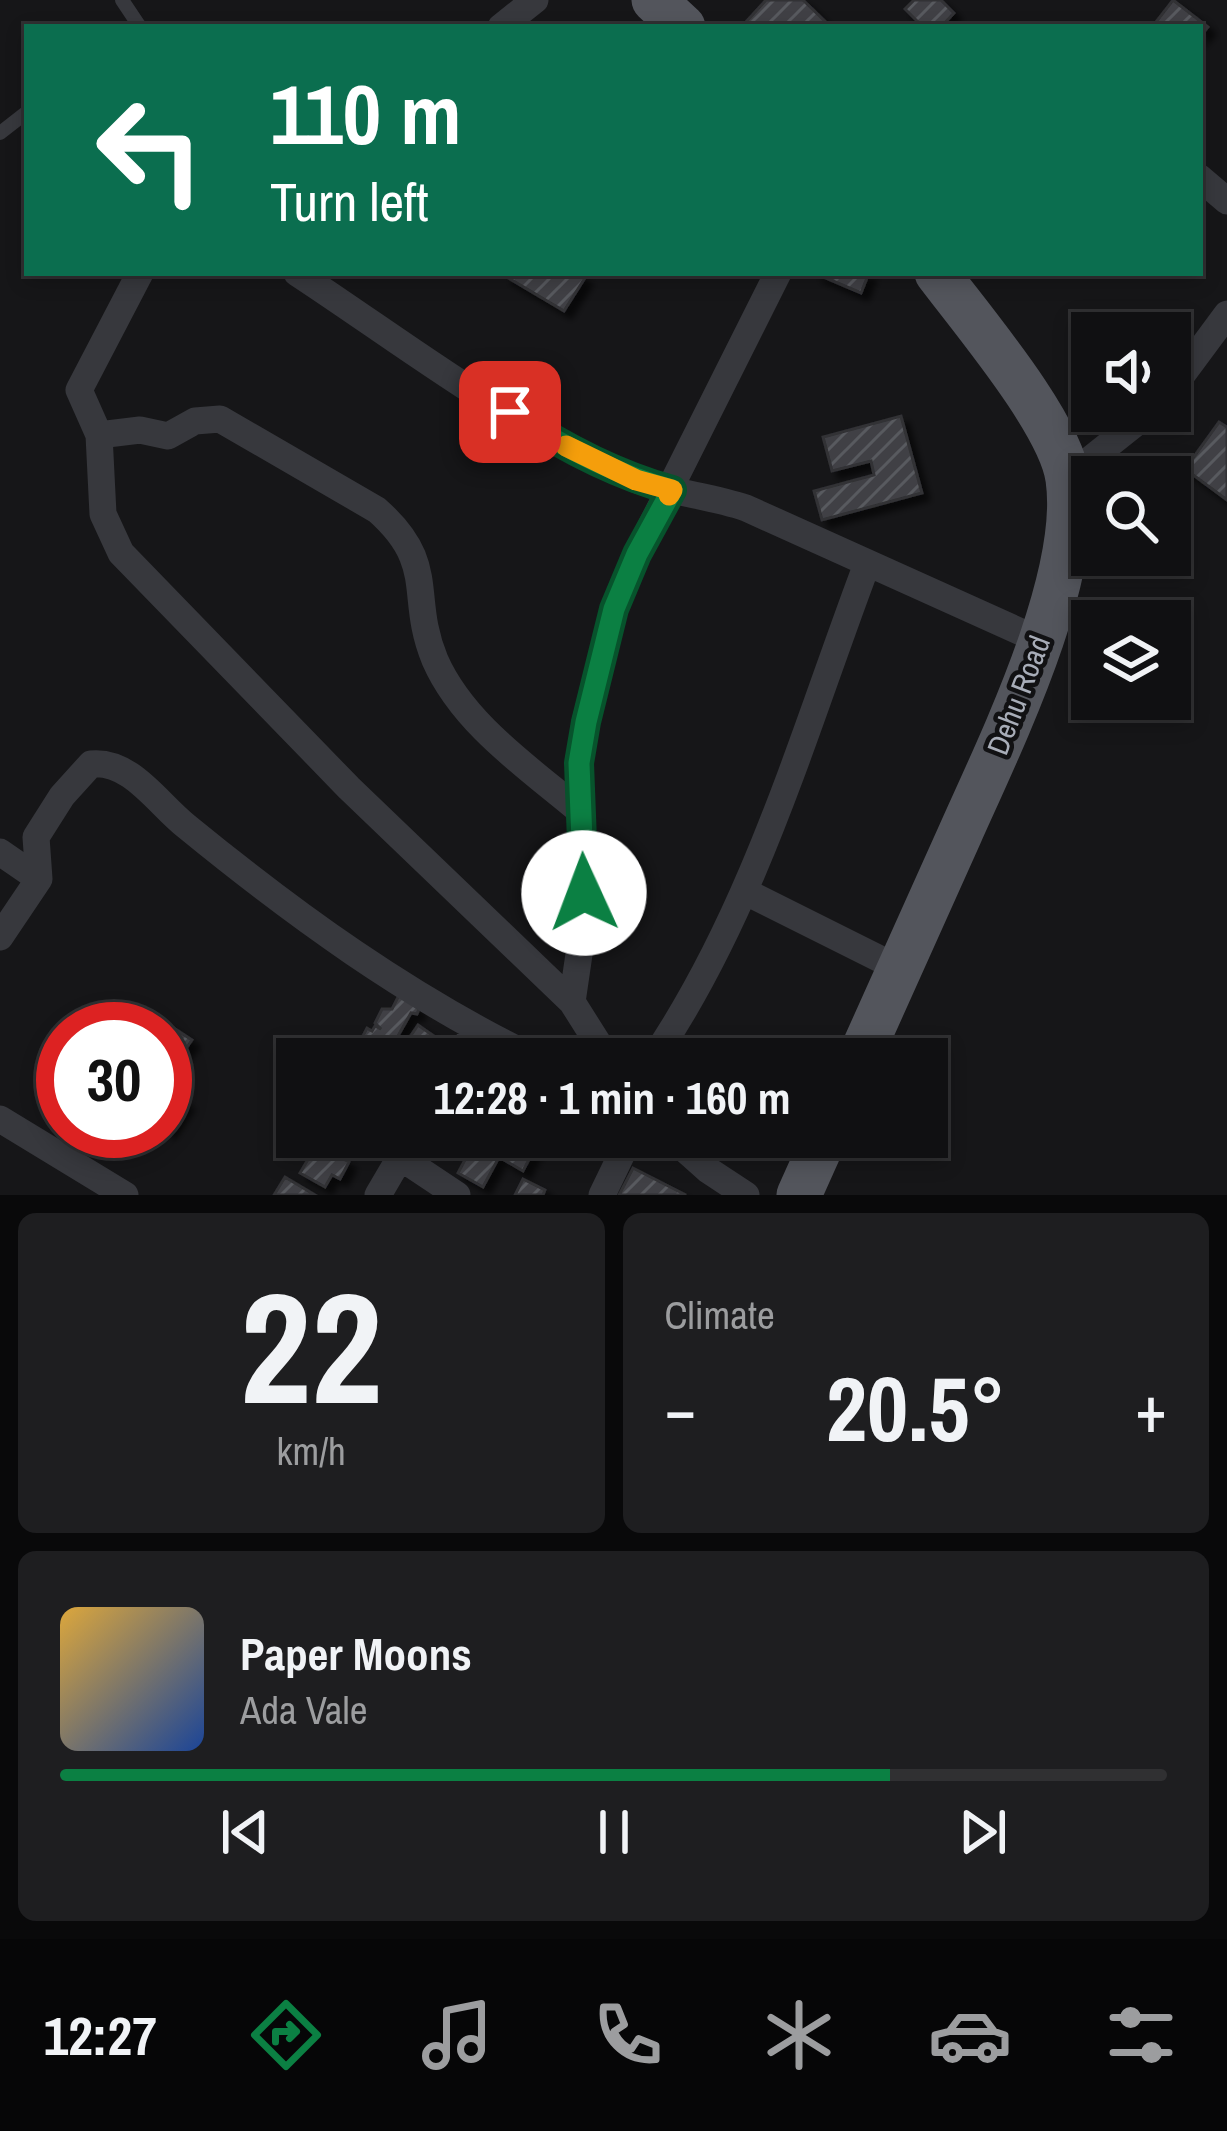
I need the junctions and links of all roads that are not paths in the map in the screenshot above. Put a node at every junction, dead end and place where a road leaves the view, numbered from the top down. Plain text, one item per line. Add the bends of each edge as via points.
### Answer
1 (535, 0) edge
2 (654, 0) edge
3 (505, 24) edge
4 (680, 24) edge
5 (24, 114) edge
6 (0, 133) edge
7 (1203, 181) edge
8 (1227, 201) edge
9 (138, 276) edge
10 (302, 276) edge
11 (777, 276) edge
12 (939, 276) edge
13 (1227, 314) edge
14 (1191, 363) edge
15 (1125, 432) edge
16 (99, 435) junction
17 (1068, 477) junction
18 (672, 490) junction
19 (867, 564) junction
20 (1041, 641) junction
21 (580, 812) junction
22 (0, 852) edge
23 (39, 878) junction
24 (744, 891) junction
25 (0, 938) edge
26 (899, 969) junction
27 (572, 1002) junction
28 (475, 1030) junction
29 (470, 1038) edge
30 (492, 1038) edge
31 (595, 1038) edge
32 (667, 1038) edge
33 (869, 1038) edge
34 (0, 1119) edge
35 (400, 1158) edge
36 (418, 1158) edge
37 (620, 1158) edge
38 (695, 1158) edge
39 (816, 1158) edge
40 (124, 1195) edge
41 (378, 1195) edge
42 (457, 1195) edge
43 (602, 1195) edge
44 (746, 1195) edge
45 (799, 1195) edge

1 - 3 street
2 - 4 main road
5 - 6 lane
7 - 8 street
9 - 16 street via 80,390
10 - 18 street via 544,435
11 - 18 street
12 - 17 main road, Dehu Road via 1043,420
13 - 14 street
15 - 17 street
16 - 21 street via 168,436 220,419 377,510 412,550 446,679 492,735
16 - 27 street via 103,514 121,553
17 - 20 main road, Dehu Road via 1066,540
18 - 19 street via 746,508
18 - 21 street via 614,609 579,763
19 - 20 street
19 - 24 street
20 - 26 main road, Dehu Road
21 - 27 street via 583,927
22 - 23 street
23 - 25 street
23 - 28 street via 35,836 91,764 108,763 335,941
24 - 26 street
24 - 32 street
26 - 33 main road, Dehu Road
27 - 31 street
28 - 29 street
28 - 30 street
34 - 40 street
35 - 41 street
36 - 42 street
37 - 43 street
38 - 44 street
39 - 45 main road

